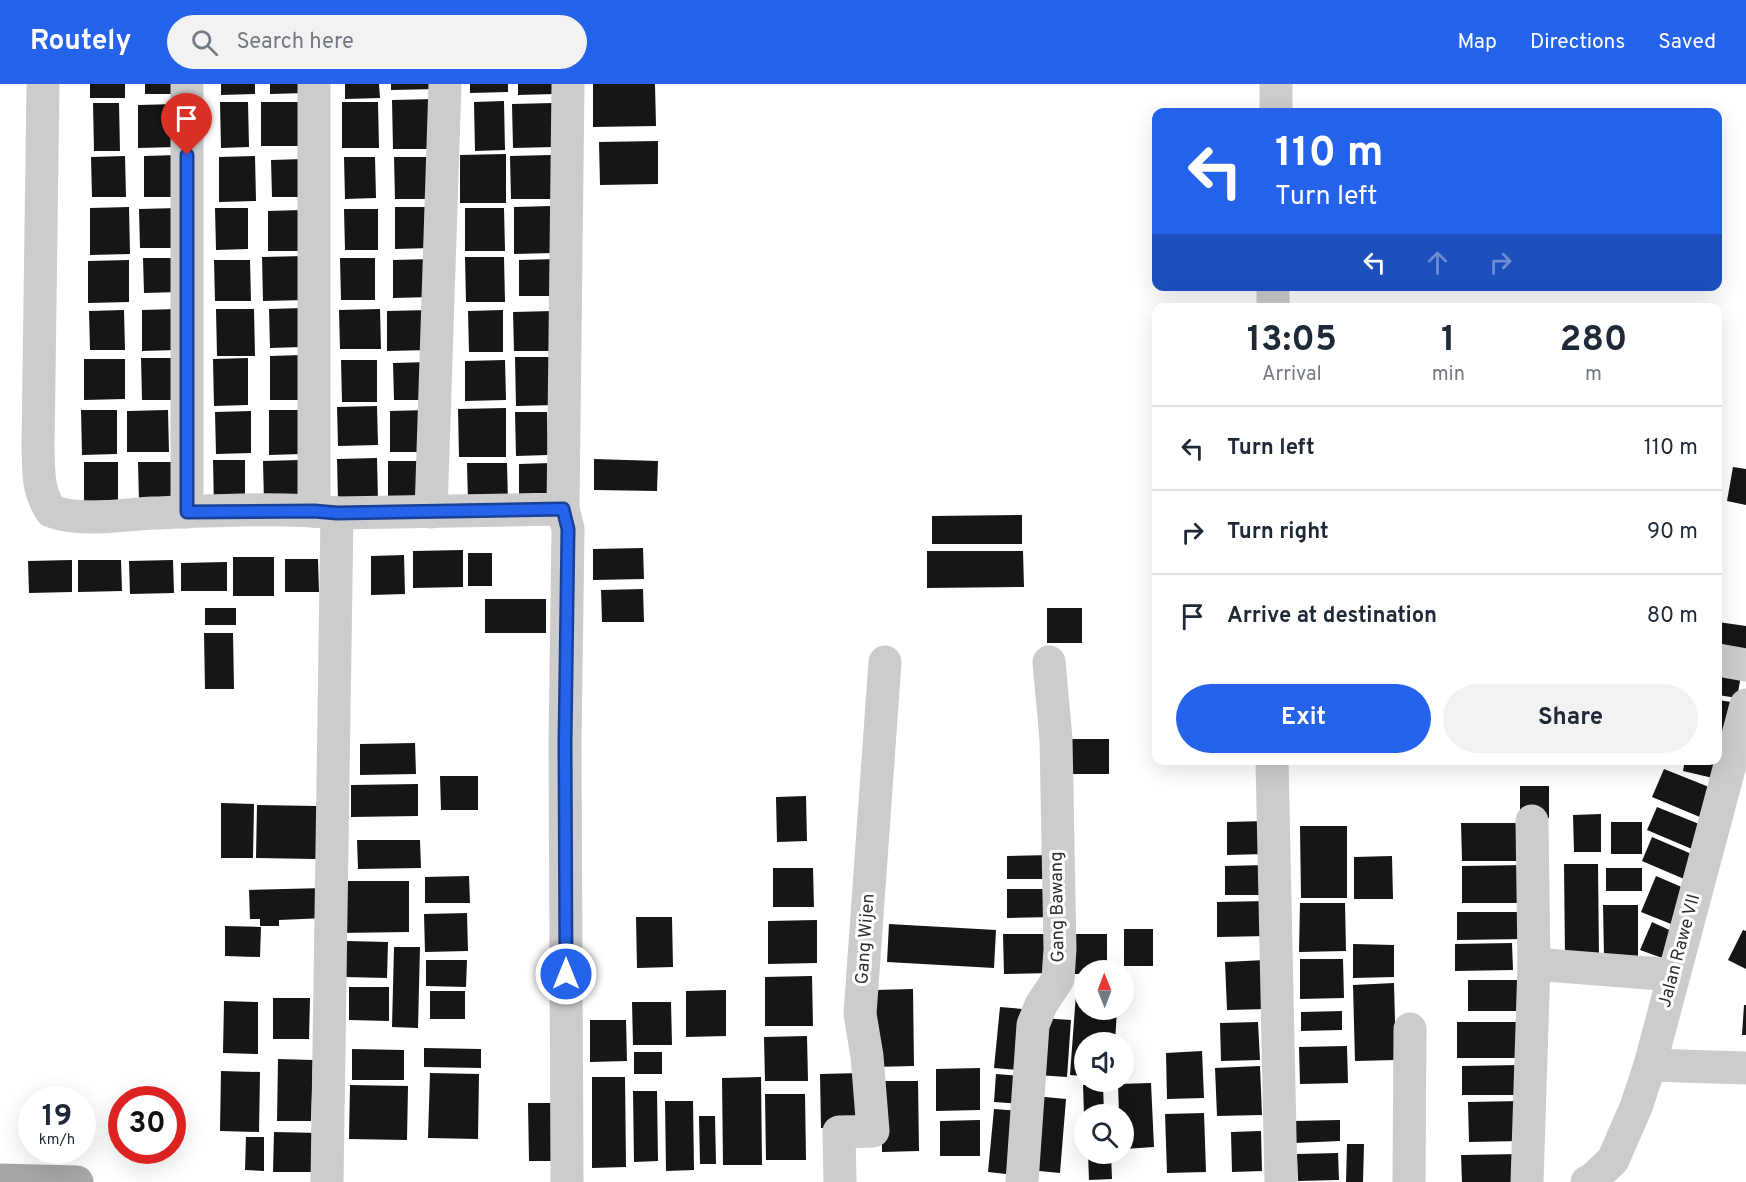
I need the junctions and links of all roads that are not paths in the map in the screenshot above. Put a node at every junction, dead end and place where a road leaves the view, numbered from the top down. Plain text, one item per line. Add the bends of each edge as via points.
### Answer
1 (44, 84) edge
2 (187, 84) edge
3 (314, 84) edge
4 (445, 84) edge
5 (568, 84) edge
6 (1276, 84) edge
7 (1276, 108) edge
8 (563, 509) junction
9 (187, 512) junction
10 (326, 512) junction
11 (431, 512) junction
12 (1722, 661) edge
13 (885, 662) dead end
14 (1049, 662) dead end
15 (1746, 664) edge
16 (1746, 705) edge
17 (1272, 765) edge
18 (1532, 821) dead end
19 (1534, 964) junction
20 (1673, 975) junction
21 (1410, 1029) dead end
22 (1650, 1065) junction
23 (1746, 1068) edge
24 (0, 1180) edge
25 (77, 1182) edge
26 (327, 1182) edge
27 (567, 1182) edge
28 (840, 1182) edge
29 (1022, 1182) edge
30 (1281, 1182) edge
31 (1408, 1182) edge
32 (1527, 1182) edge
33 (1587, 1182) edge

1 - 9 street via 38,448 42,497 51,512 74,517
2 - 9 street
3 - 10 street
4 - 11 street
5 - 8 street
6 - 7 street
8 - 11 street
8 - 27 street via 568,529
9 - 10 street
10 - 11 street
10 - 26 street
12 - 15 street
13 - 28 street, Gang Wijen via 860,1014 873,1131 839,1132
14 - 29 street, Gang Bawang via 1056,739 1060,949 1058,979 1033,1025
16 - 20 street, Jalan Rawe VII
17 - 30 street
18 - 19 street
19 - 20 street
19 - 32 street
20 - 22 street, Jalan Rawe VII
21 - 31 street
22 - 23 street
22 - 33 street, Jalan Rawe VII via 1613,1161
24 - 25 main road

